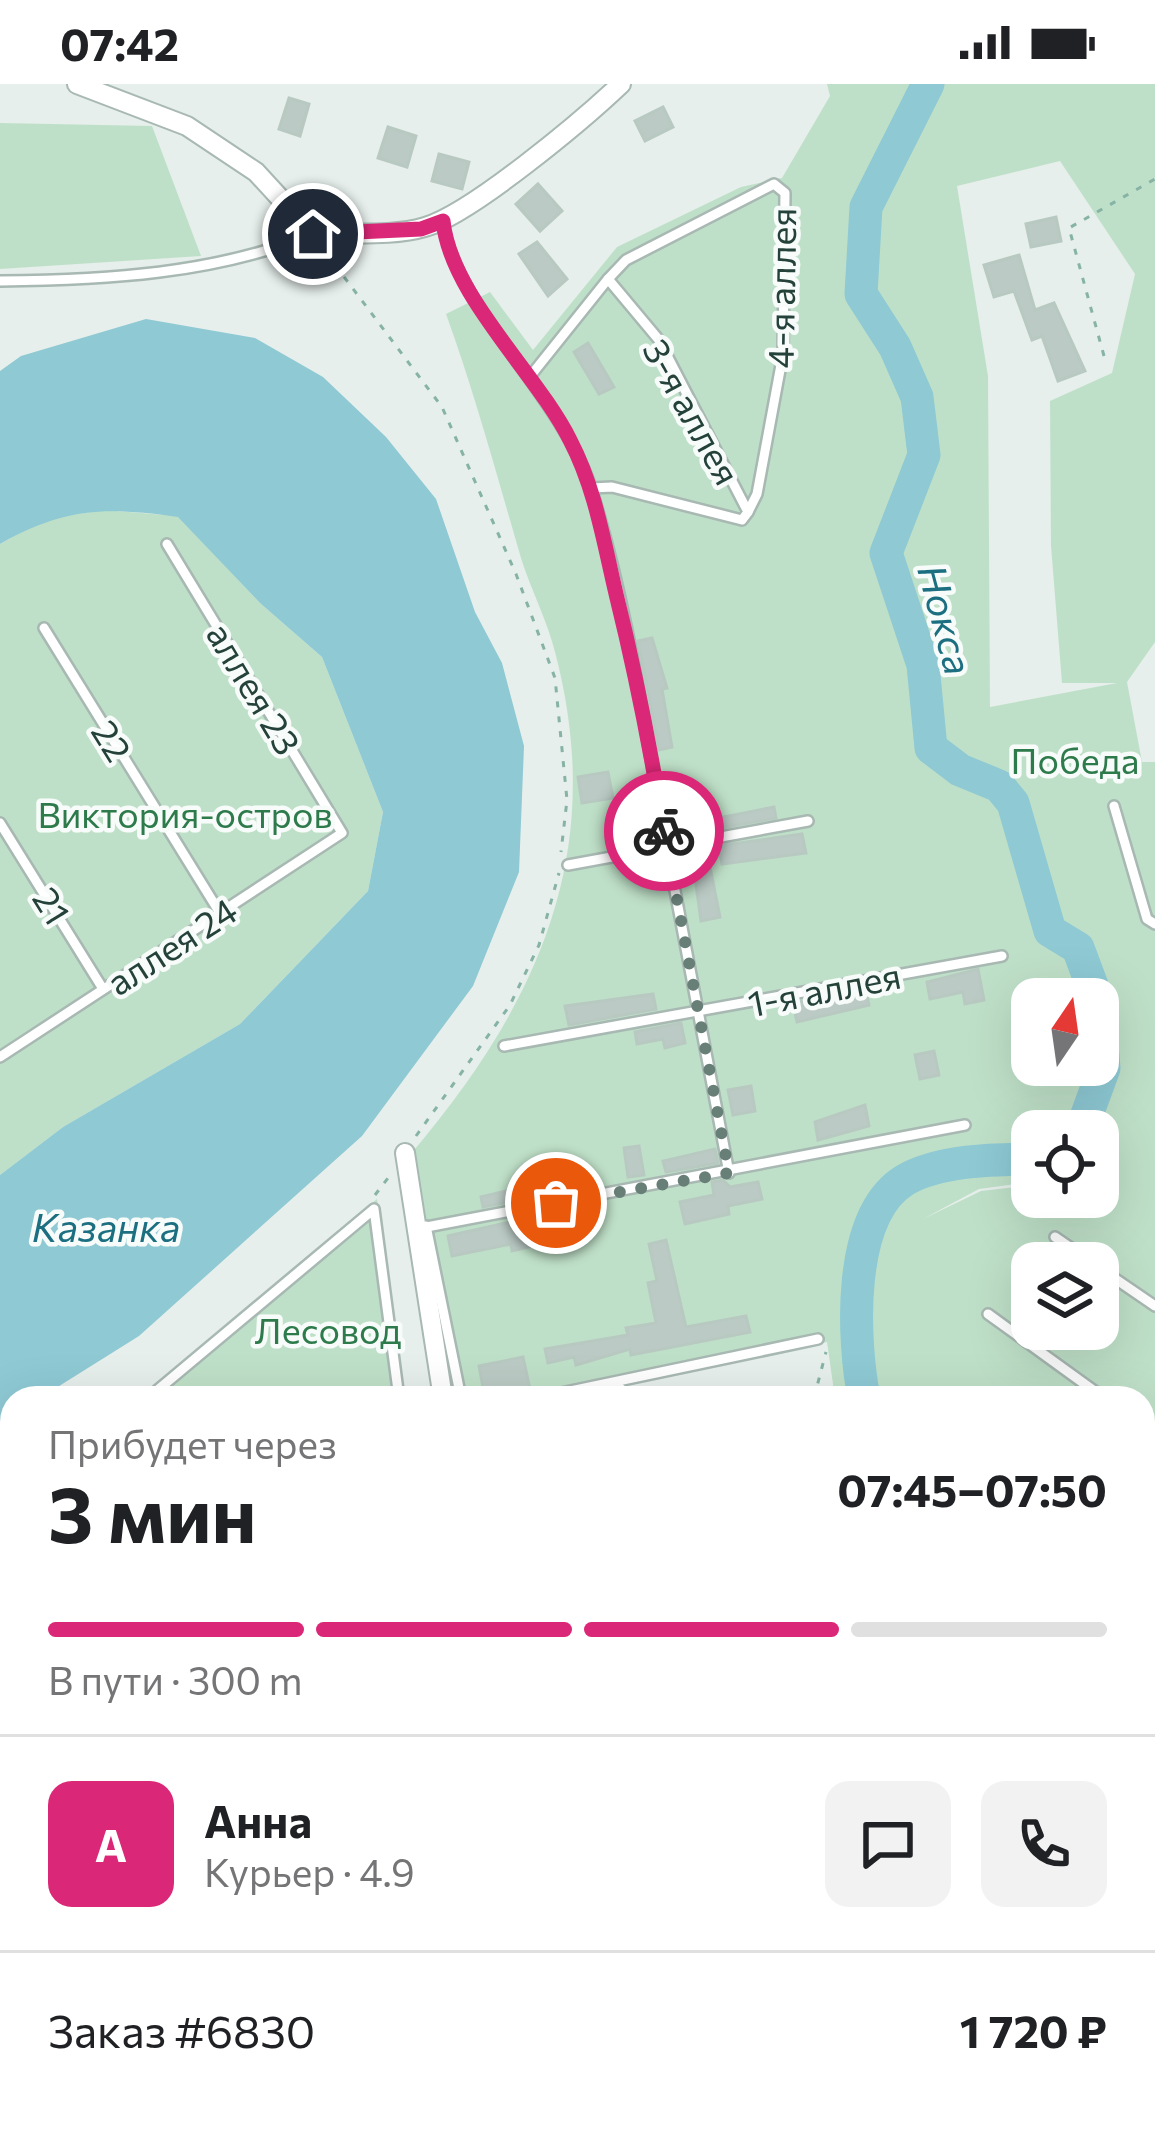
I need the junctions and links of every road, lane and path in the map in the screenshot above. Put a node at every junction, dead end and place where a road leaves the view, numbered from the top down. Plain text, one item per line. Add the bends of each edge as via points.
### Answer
1 (77, 84) edge
2 (621, 84) edge
3 (1155, 179) edge
4 (443, 221) junction
5 (313, 234) junction
6 (608, 279) junction
7 (0, 281) edge
8 (1103, 356) dead end
9 (532, 374) junction
10 (592, 488) junction
11 (748, 512) junction
12 (167, 544) dead end
13 (44, 628) dead end
14 (1114, 806) dead end
15 (808, 821) dead end
16 (0, 823) edge
17 (342, 833) joint
18 (666, 846) junction
19 (568, 865) dead end
20 (220, 914) junction
21 (1155, 924) edge
22 (1002, 956) dead end
23 (103, 989) junction
24 (698, 1011) junction
25 (504, 1046) dead end
26 (0, 1057) edge
27 (965, 1125) dead end
28 (405, 1153) joint
29 (729, 1173) junction
30 (421, 1227) junction
31 (1055, 1237) dead end
32 (1062, 1242) edge
33 (1119, 1281) edge
34 (1155, 1306) edge
35 (988, 1314) dead end
36 (822, 1344) joint
37 (162, 1386) edge
38 (397, 1386) edge
39 (441, 1386) edge
40 (458, 1386) edge
41 (600, 1386) edge
42 (816, 1386) edge
43 (1087, 1386) edge

1 - 5 street via 187,126 256,172
2 - 4 street via 473,206
3 - 8 path via 1069,229
4 - 5 street
4 - 9 lane via 445,242 477,298
5 - 7 lane via 236,260
5 - 28 path via 442,406 555,679 564,740 559,874 539,945 510,1005
6 - 9 lane
6 - 11 lane, 3-я аллея via 659,340
6 - 11 lane, 4-я аллея via 626,260 774,184 785,193 783,354
9 - 10 lane
10 - 11 lane, 3-я аллея via 742,520
10 - 18 lane via 644,703
12 - 17 lane, аллея 23
13 - 20 lane, 22
14 - 21 lane
15 - 18 lane
16 - 23 lane, 21
17 - 20 lane, аллея 24
18 - 19 lane
18 - 24 lane
20 - 23 lane, аллея 24
22 - 24 lane, 1-я аллея
23 - 26 lane, аллея 24
24 - 25 lane, 1-я аллея
24 - 29 lane
27 - 29 lane
28 - 30 street
29 - 30 lane
30 - 39 street
30 - 40 lane
31 - 32 lane
33 - 34 lane
35 - 43 lane
36 - 41 lane
36 - 42 path
37 - 38 lane via 374,1209

